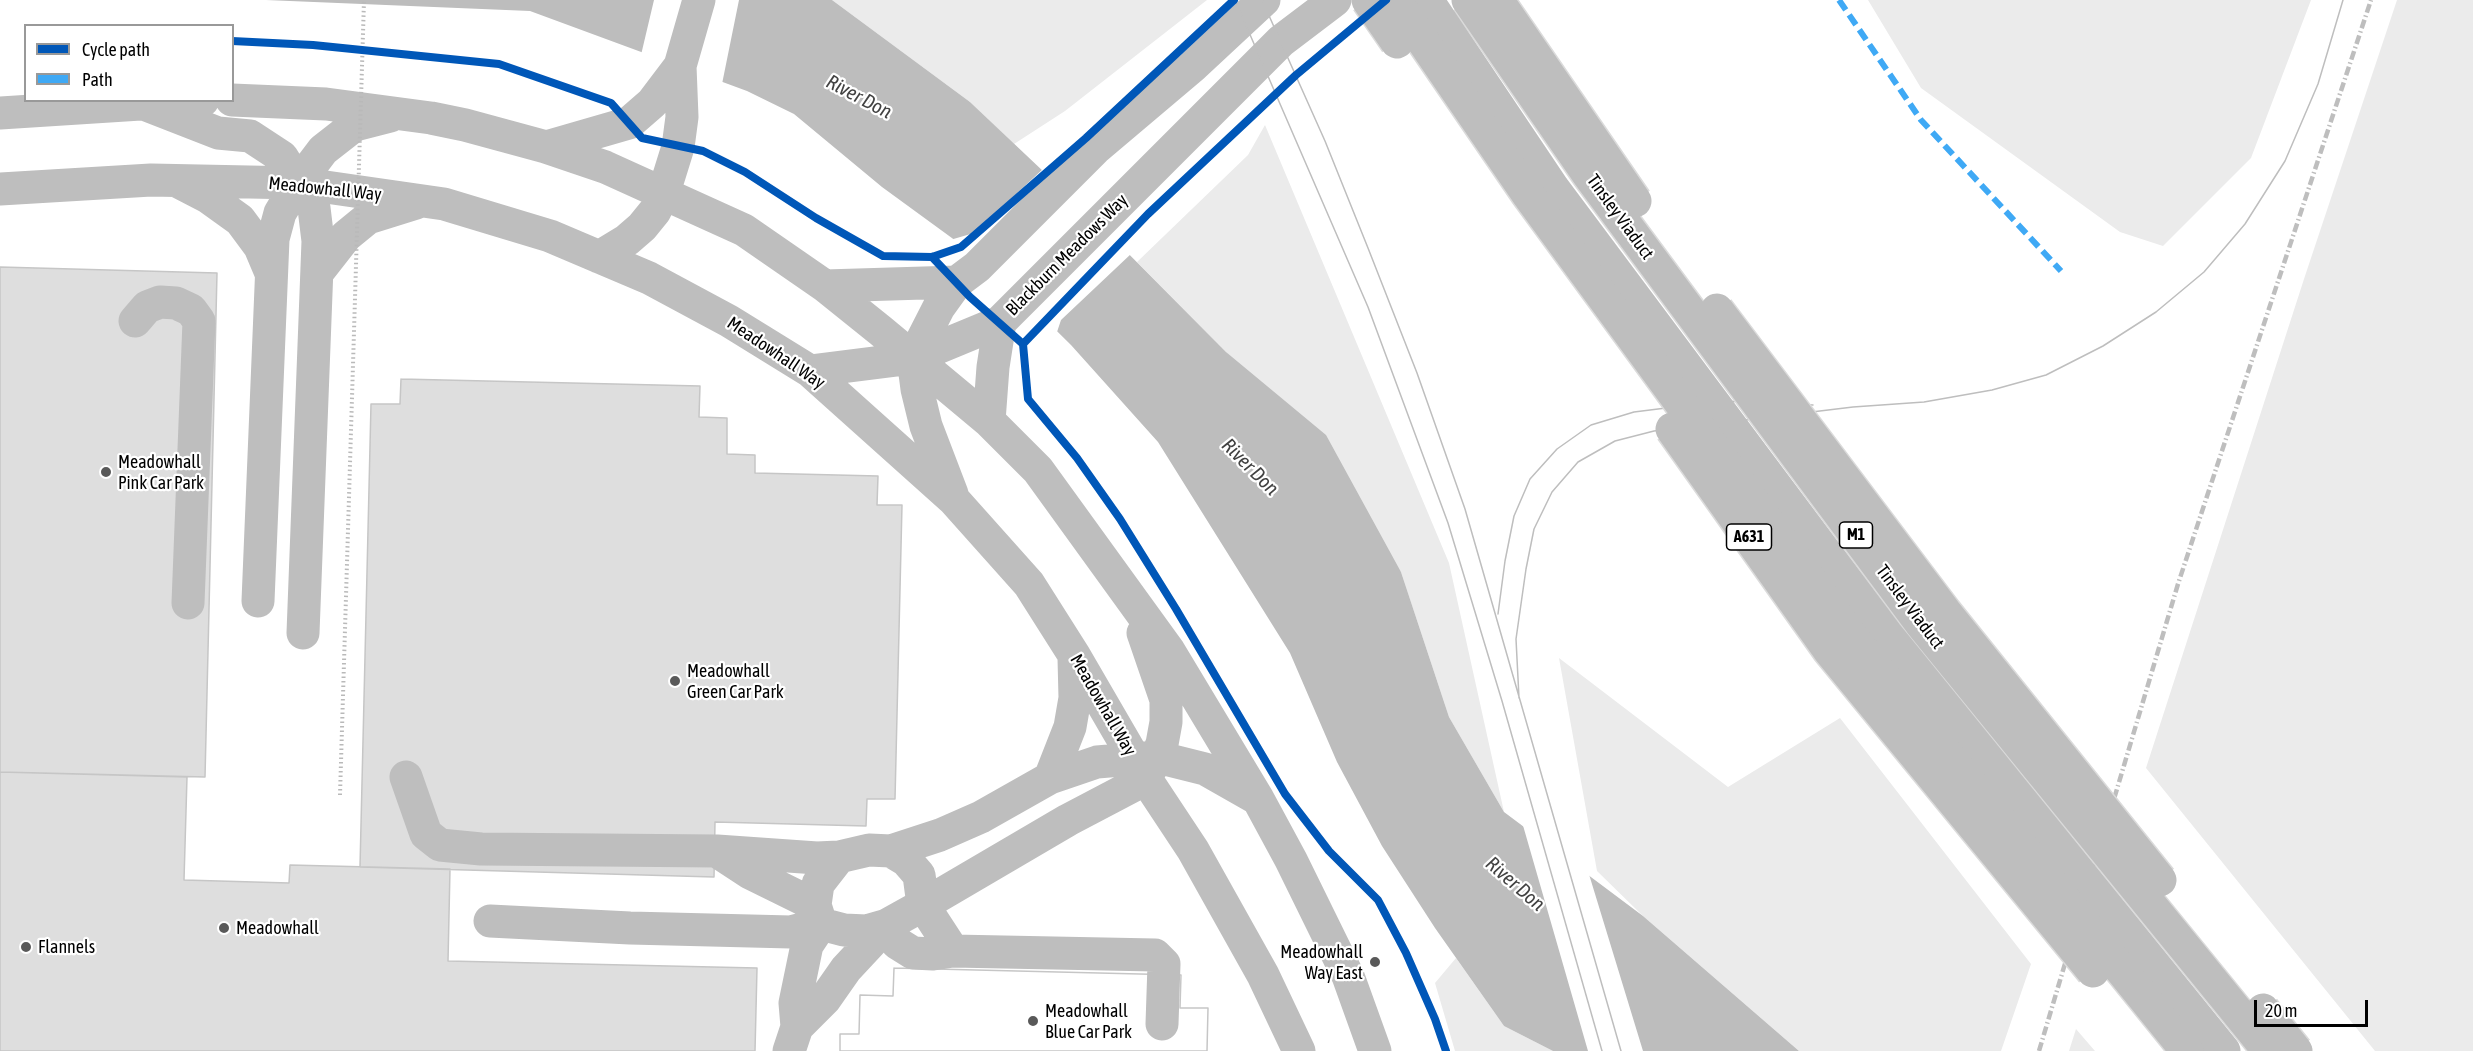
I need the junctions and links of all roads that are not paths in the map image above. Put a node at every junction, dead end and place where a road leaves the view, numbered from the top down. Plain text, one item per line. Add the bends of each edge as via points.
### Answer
1 (699, 0) edge
2 (1264, 0) edge
3 (1335, 0) edge
4 (1368, 0) edge
5 (1395, 0) edge
6 (1427, 0) edge
7 (1468, 0) edge
8 (1497, 0) edge
9 (680, 66) junction
10 (234, 100) edge
11 (141, 102) joint
12 (0, 113) edge
13 (400, 113) junction
14 (546, 147) junction
15 (175, 180) junction
16 (298, 183) junction
17 (0, 189) edge
18 (664, 192) junction
19 (423, 200) junction
20 (599, 257) junction
21 (317, 273) junction
22 (272, 275) junction
23 (967, 275) junction
24 (825, 286) junction
25 (1010, 311) junction
26 (135, 321) dead end
27 (913, 358) junction
28 (810, 371) junction
29 (989, 421) junction
30 (954, 500) junction
31 (258, 601) dead end
32 (188, 603) dead end
33 (1136, 608) junction
34 (303, 633) dead end
35 (1074, 655) junction
36 (1145, 764) junction
37 (406, 777) dead end
38 (1050, 778) junction
39 (1258, 799) junction
40 (717, 851) junction
41 (891, 851) junction
42 (839, 857) junction
43 (923, 904) junction
44 (818, 915) junction
45 (490, 921) dead end
46 (887, 925) junction
47 (953, 951) junction
48 (1162, 1024) dead end
49 (793, 1039) edge
50 (1299, 1051) edge
51 (1375, 1051) edge
52 (2158, 1051) edge
53 (2187, 1051) edge
54 (2224, 1051) edge
55 (2269, 1051) edge
56 (2296, 1051) edge

1 - 9 main road
2 - 23 main road via 1095,149
3 - 25 main road, Blackburn Meadows Way via 1281,41
4 - 52 main road, A631, bridge via 1829,650
5 - 53 main road, bridge via 1527,193 1855,641
6 - 54 main road, bridge via 1553,188 1887,635
7 - 55 main road, Tinsley Viaduct / M1, bridge via 1588,174 1920,622
8 - 56 main road, Tinsley Viaduct, bridge via 1635,202 1945,612
9 - 14 main road via 652,103 629,123
9 - 18 main road via 682,117 678,147
10 - 13 main road via 326,104
11 - 12 main road
11 - 16 main road via 218,133 250,136 282,157
13 - 14 main road via 465,124
13 - 16 main road via 355,125 323,150
14 - 18 main road
15 - 16 main road, Meadowhall Way
15 - 17 main road, Meadowhall Way
15 - 22 main road via 240,220 260,247
16 - 19 main road, Meadowhall Way
16 - 21 main road via 314,208
16 - 22 main road via 280,213 273,239
18 - 20 main road via 655,212 642,227
18 - 24 main road via 744,230
19 - 20 main road, Meadowhall Way via 550,236
19 - 21 main road via 368,218 346,236
20 - 28 main road, Meadowhall Way via 649,278 729,321
21 - 34 main road
22 - 31 main road
23 - 24 main road
23 - 27 main road via 939,307
24 - 27 main road
25 - 27 main road, Blackburn Meadows Way
25 - 29 main road via 993,367
26 - 32 main road via 147,307 160,302 176,303 191,310 199,321
27 - 28 main road, Blackburn Meadows Way
27 - 29 main road
27 - 30 main road via 926,426
28 - 30 main road, Meadowhall Way
29 - 33 main road via 1038,470
30 - 35 main road, Meadowhall Way via 1029,584
33 - 36 main road via 1166,700 1166,722
33 - 39 main road via 1169,651
35 - 36 main road, Meadowhall Way
35 - 38 main road via 1075,698 1070,727
36 - 38 main road via 1097,762
36 - 39 main road via 1205,769
36 - 43 main road via 1068,820
36 - 50 main road, Meadowhall Way via 1263,975
37 - 40 main road via 426,834 440,845 481,849
38 - 41 main road via 981,817
39 - 51 main road via 1348,976
40 - 42 main road
40 - 44 main road
41 - 42 main road via 869,849
41 - 43 main road via 919,875
42 - 44 main road via 818,884
43 - 46 main road
43 - 47 main road
44 - 45 main road via 790,932
44 - 46 main road via 844,930 866,931
44 - 49 main road via 807,945 795,1003
46 - 47 main road via 897,943 913,953
46 - 49 main road via 846,969
47 - 48 main road via 1155,955 1164,964

